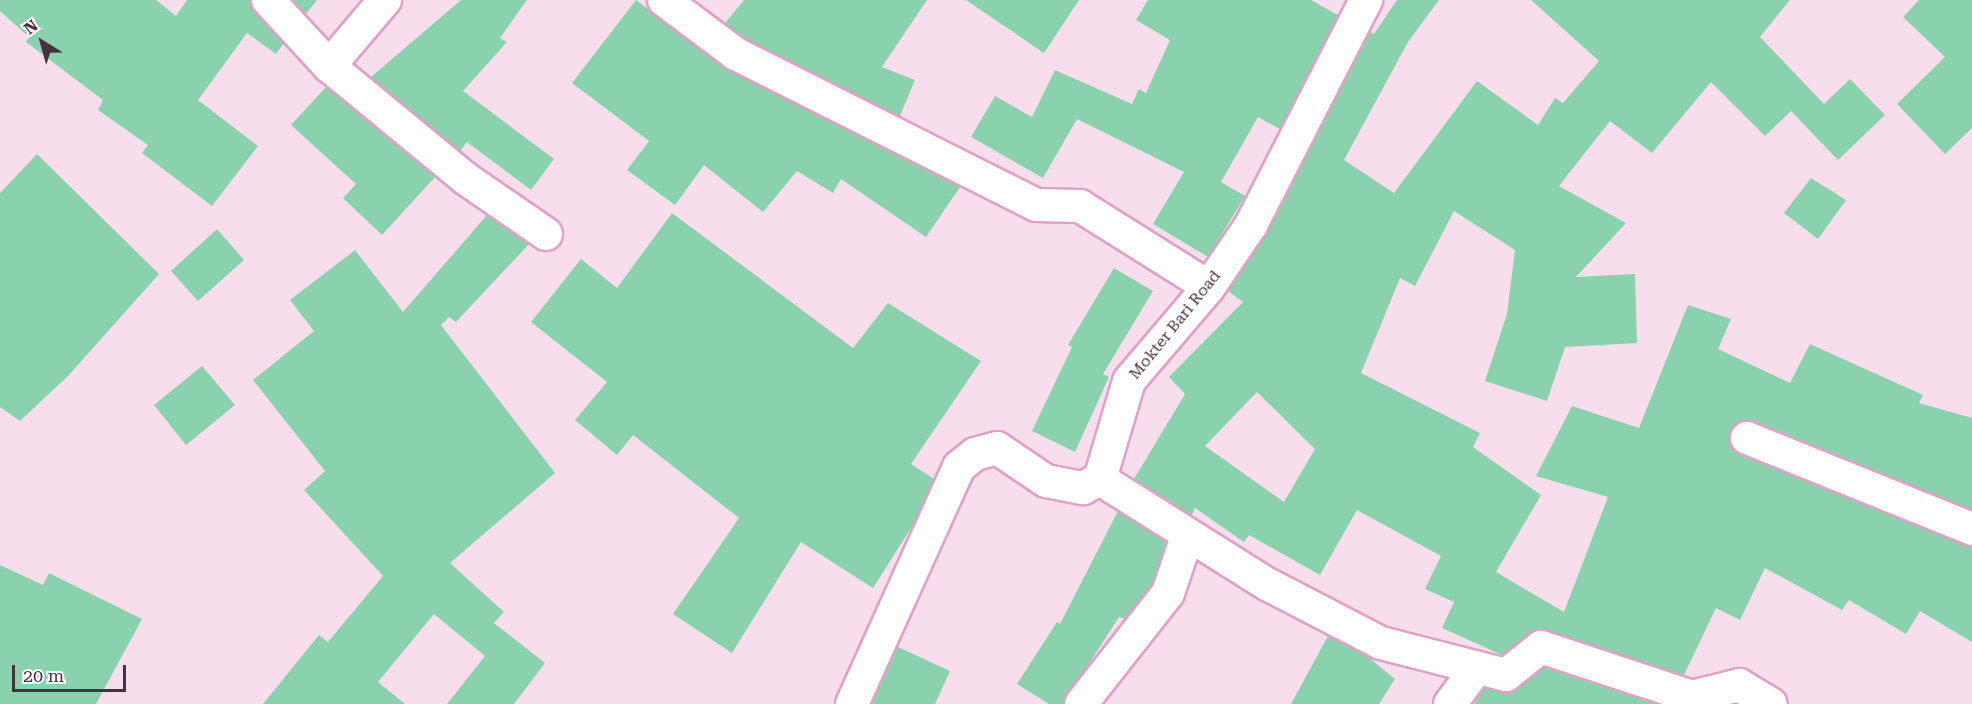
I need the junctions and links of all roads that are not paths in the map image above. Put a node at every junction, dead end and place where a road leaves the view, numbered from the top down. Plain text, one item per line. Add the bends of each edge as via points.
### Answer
1 (268, 0) edge
2 (385, 0) edge
3 (664, 0) edge
4 (1366, 0) edge
5 (329, 66) junction
6 (546, 234) dead end
7 (1209, 287) junction
8 (1748, 438) dead end
9 (1100, 479) junction
10 (1972, 529) edge
11 (1187, 537) junction
12 (1476, 669) junction
13 (852, 704) edge
14 (1081, 704) edge
15 (1450, 704) edge
16 (1771, 704) edge

1 - 5 street
2 - 5 street
3 - 7 street via 736,54 1036,205 1080,206
4 - 7 street, Mokter Bari Road via 1251,225
5 - 6 street via 466,179
7 - 9 street, Mokter Bari Road via 1129,381
8 - 10 street
9 - 11 street
9 - 13 street via 1083,488 1046,482 997,448 975,454 959,467
11 - 12 street via 1381,643
11 - 14 street via 1168,593
12 - 15 street
12 - 16 street via 1506,675 1541,647 1692,698 1739,685

